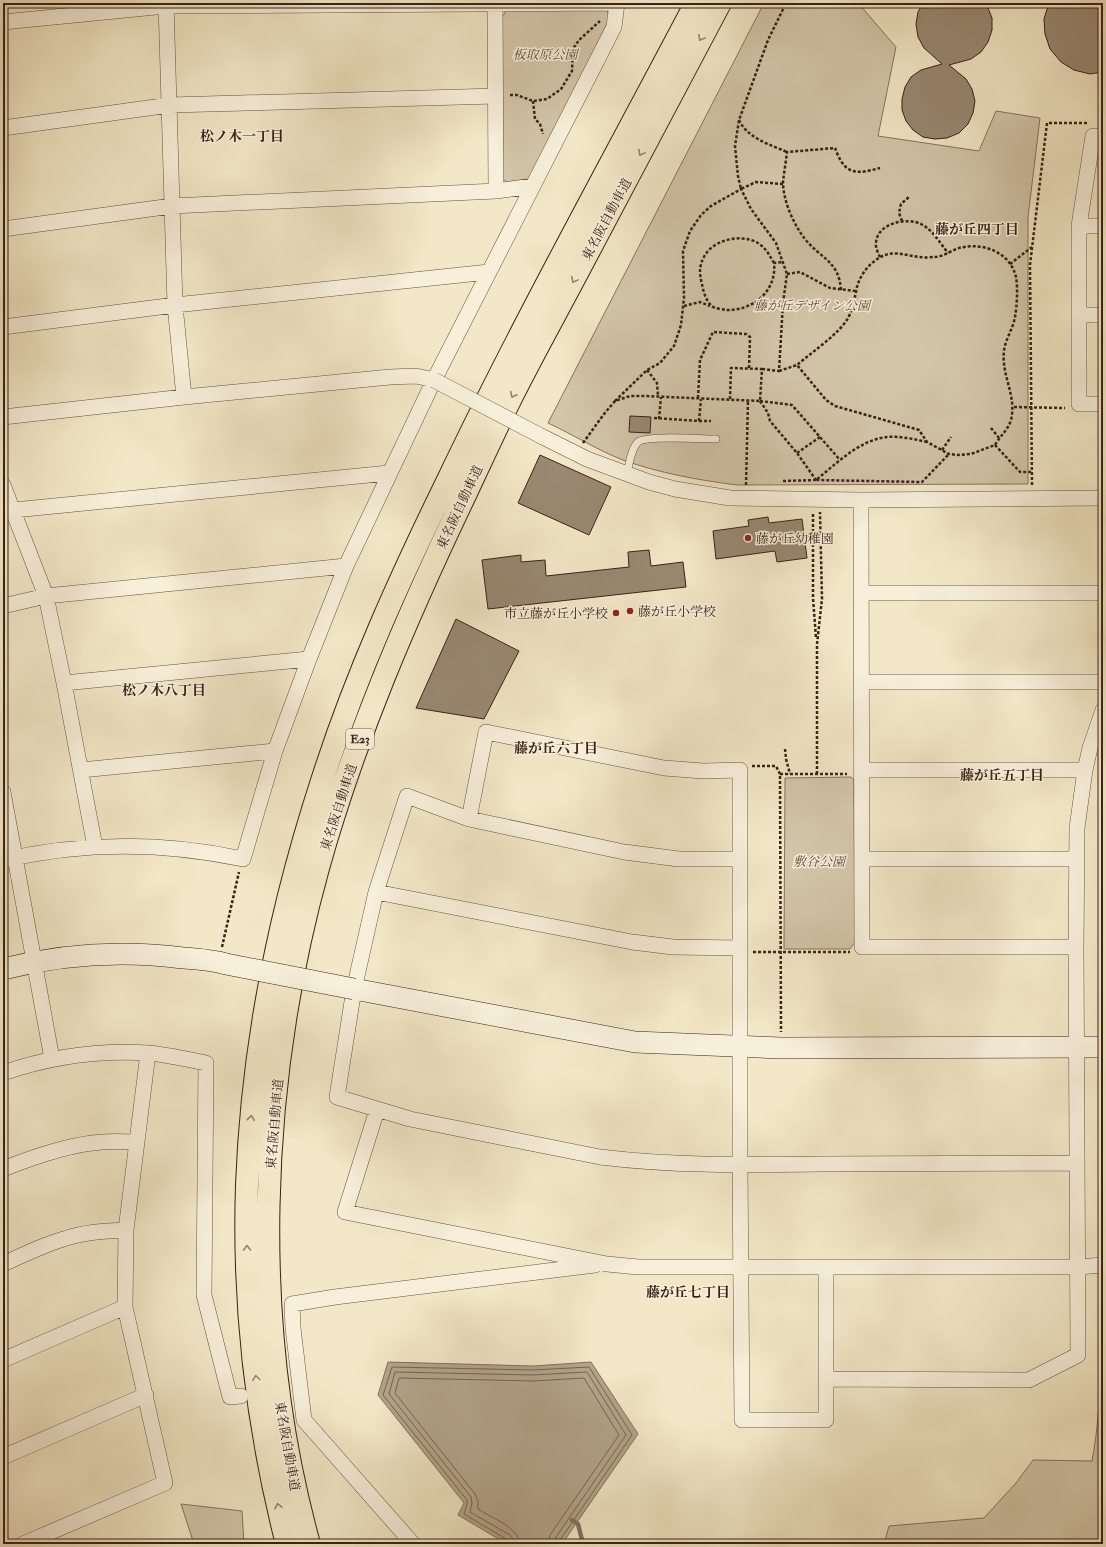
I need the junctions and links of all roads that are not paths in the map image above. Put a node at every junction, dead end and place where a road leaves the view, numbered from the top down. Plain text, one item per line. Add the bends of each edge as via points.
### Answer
1 (617, 3) edge
2 (696, 3) edge
3 (720, 3) edge
4 (495, 4) junction
5 (166, 5) edge
6 (3, 22) edge
7 (496, 96) junction
8 (170, 106) junction
9 (3, 128) edge
10 (1103, 136) edge
11 (533, 186) junction
12 (496, 191) junction
13 (172, 206) junction
14 (1079, 226) junction
15 (1103, 226) edge
16 (3, 229) edge
17 (489, 272) junction
18 (175, 305) junction
19 (1079, 314) junction
20 (1103, 314) edge
21 (3, 327) edge
22 (434, 380) junction
23 (184, 397) junction
24 (1103, 404) edge
25 (3, 417) edge
26 (716, 439) dead end
27 (389, 473) junction
28 (626, 474) junction
29 (3, 485) edge
30 (1103, 498) edge
31 (860, 500) junction
32 (14, 510) junction
33 (346, 566) junction
34 (862, 593) junction
35 (1103, 593) edge
36 (46, 596) junction
37 (3, 606) edge
38 (309, 659) junction
39 (861, 682) junction
40 (1103, 682) edge
41 (64, 683) junction
42 (1103, 710) edge
43 (275, 751) junction
44 (80, 770) junction
45 (1085, 770) junction
46 (862, 772) junction
47 (3, 792) edge
48 (469, 819) junction
49 (95, 847) junction
50 (9, 859) edge
51 (740, 859) junction
52 (862, 859) junction
53 (1077, 859) junction
54 (376, 892) junction
55 (1076, 947) junction
56 (740, 950) junction
57 (34, 961) junction
58 (3, 969) edge
59 (354, 989) junction
60 (741, 1047) junction
61 (1077, 1047) junction
62 (1103, 1047) edge
63 (148, 1053) junction
64 (52, 1059) junction
65 (3, 1072) edge
66 (377, 1110) junction
67 (136, 1142) junction
68 (1077, 1163) junction
69 (740, 1165) junction
70 (3, 1169) edge
71 (126, 1230) junction
72 (3, 1264) edge
73 (608, 1264) junction
74 (1103, 1265) edge
75 (826, 1266) junction
76 (741, 1267) junction
77 (1078, 1267) junction
78 (125, 1307) junction
79 (3, 1360) edge
80 (826, 1379) junction
81 (146, 1395) junction
82 (241, 1396) dead end
83 (3, 1457) edge
84 (23, 1544) edge
85 (287, 1544) edge
86 (309, 1544) edge
87 (413, 1544) edge

1 - 4 street
1 - 11 street via 614,27
85 -> 2 highway, 東名阪自動車道 / E23 via 267,1456 255,1370 249,1308 247,1187 251,1119 262,1034 278,943 297,864 322,780 354,692 424,528 492,388
3 -> 86 highway, 東名阪自動車道 / E23 via 512,396 444,538 375,699 343,788 318,869 299,946 283,1035 273,1123 268,1245 270,1308 276,1368 288,1452 300,1514
4 - 5 street
4 - 7 street
5 - 6 street
5 - 8 street
7 - 8 street
7 - 12 street
8 - 9 street
8 - 13 street
10 - 14 street via 1093,136
11 - 12 street
11 - 17 street
12 - 13 street
13 - 16 street
13 - 18 street
14 - 15 street
14 - 19 street
17 - 18 street
17 - 22 street
18 - 21 street
18 - 23 street
19 - 20 street
19 - 24 street via 1079,404
22 - 23 street via 416,376
22 - 27 street
22 - 28 street, bridge via 587,459
23 - 25 street
26 - 28 lane via 639,440
27 - 32 street
27 - 33 street
28 - 31 street via 675,489 730,498
29 - 32 street
30 - 31 street
31 - 34 street
32 - 36 street
33 - 36 street
33 - 38 street
34 - 35 street
34 - 39 street
36 - 37 street
36 - 41 street
38 - 41 street
38 - 43 street
39 - 40 street
39 - 46 street
41 - 44 street
42 - 45 street
43 - 44 street
43 - 49 street via 243,859 168,849
44 - 49 street
45 - 46 street
45 - 53 street via 1079,813
46 - 52 street
47 - 50 street
48 - 51 street via 640,854 679,859
48 - 51 street via 486,732 664,768 740,770
48 - 54 street via 407,796
49 - 50 street
50 - 57 street
51 - 56 street
52 - 53 street
52 - 55 street via 862,948
53 - 55 street
54 - 56 street via 632,942
54 - 59 street
55 - 61 street
56 - 60 street
57 - 58 street
57 - 59 street, bridge via 91,954 170,956 218,962 224,957
57 - 64 street
59 - 60 street via 635,1042
59 - 66 street via 337,1097
60 - 61 street
60 - 69 street
61 - 62 street
61 - 68 street
63 - 64 street via 109,1053
63 - 67 street
63 - 82 street via 206,1063 204,1295 230,1397
64 - 65 street
66 - 69 street via 418,1121 600,1157 657,1163
66 - 73 street via 345,1212
67 - 70 street via 102,1142 70,1148
67 - 71 street
68 - 69 street
68 - 77 street
69 - 76 street
71 - 72 street via 77,1235
71 - 78 street
73 - 76 street via 638,1267
73 - 87 street via 292,1304 296,1387 304,1420
74 - 77 street
75 - 76 street
75 - 77 street
75 - 80 street
76 - 80 street via 742,1420 826,1420
77 - 80 street via 1078,1355 1030,1380
78 - 79 street
78 - 81 street
81 - 83 street
81 - 84 street via 165,1483

